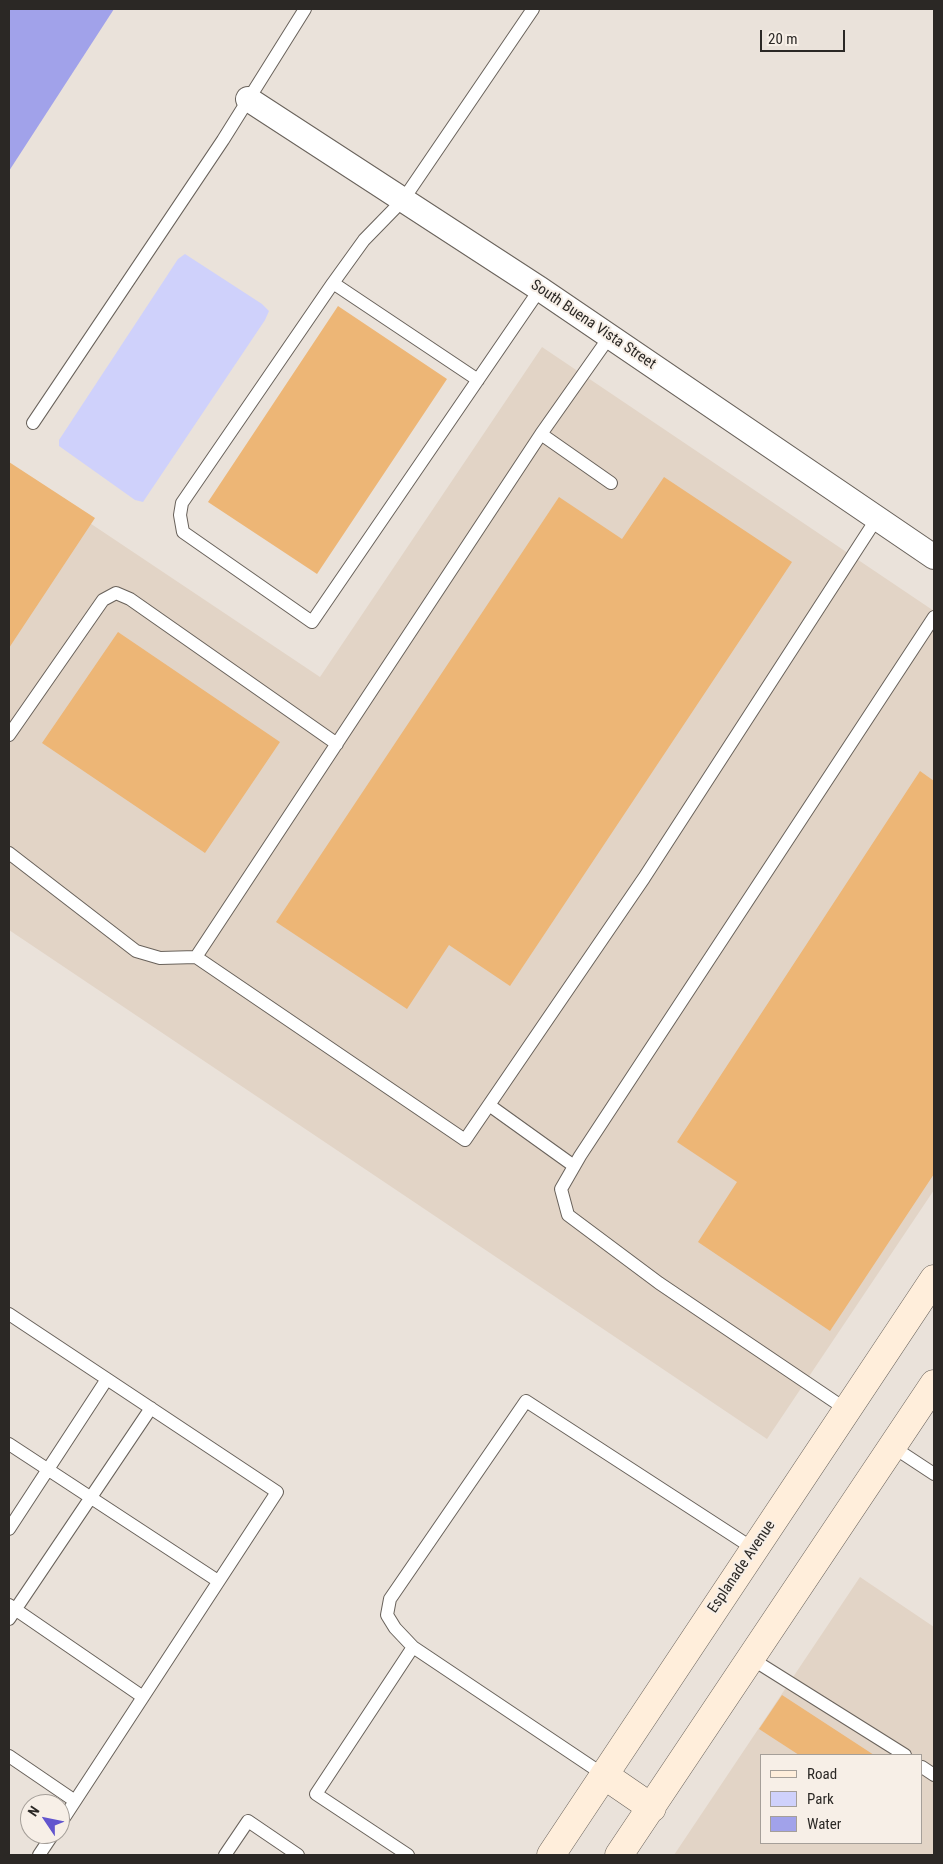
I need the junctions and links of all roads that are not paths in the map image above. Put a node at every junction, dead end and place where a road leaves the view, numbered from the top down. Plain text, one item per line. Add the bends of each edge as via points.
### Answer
1 (305, 9) edge
2 (533, 9) edge
3 (248, 100) junction
4 (403, 200) junction
5 (333, 283) junction
6 (540, 289) junction
7 (610, 336) junction
8 (478, 380) junction
9 (33, 423) dead end
10 (541, 434) junction
11 (611, 483) dead end
12 (876, 518) junction
13 (934, 557) edge
14 (934, 617) edge
15 (9, 735) edge
16 (337, 744) junction
17 (9, 853) edge
18 (196, 957) junction
19 (489, 1105) junction
20 (574, 1166) junction
21 (934, 1279) edge
22 (9, 1314) edge
23 (107, 1379) junction
24 (934, 1384) edge
25 (151, 1408) junction
26 (847, 1410) junction
27 (9, 1444) edge
28 (893, 1447) junction
29 (48, 1469) junction
30 (934, 1474) edge
31 (90, 1498) junction
32 (9, 1529) edge
33 (754, 1549) junction
34 (218, 1581) junction
35 (11, 1611) edge
36 (413, 1648) junction
37 (752, 1659) junction
38 (143, 1696) junction
39 (903, 1754) edge
40 (9, 1756) edge
41 (923, 1767) edge
42 (604, 1775) junction
43 (934, 1775) edge
44 (75, 1801) junction
45 (652, 1808) junction
46 (70, 1809) edge
47 (46, 1844) edge
48 (39, 1855) edge
49 (225, 1855) edge
50 (298, 1855) edge
51 (408, 1855) edge
52 (551, 1855) edge
53 (619, 1855) edge

1 - 3 lane
2 - 4 lane
3 - 4 street, South Buena Vista Street
3 - 9 lane
4 - 5 lane via 364,240
4 - 6 street, South Buena Vista Street
5 - 8 lane
5 - 8 lane via 182,503 180,515 183,532 312,622
6 - 7 street, South Buena Vista Street
6 - 8 lane
7 - 10 lane
7 - 12 street, South Buena Vista Street
10 - 11 lane
10 - 16 lane
12 - 13 street, South Buena Vista Street
12 - 19 lane via 644,878
14 - 20 lane
15 - 16 lane via 103,600 116,593 130,598
16 - 18 lane
17 - 18 lane via 136,951 160,958
18 - 19 lane via 465,1140
19 - 20 lane
20 - 26 lane via 561,1189 568,1215 659,1283
21 - 26 main road, Esplanade Avenue
22 - 23 lane
23 - 25 lane
23 - 29 lane
24 - 28 main road
25 - 31 lane
25 - 34 lane via 277,1492
26 - 33 main road, Esplanade Avenue
27 - 29 lane
28 - 30 lane
28 - 37 main road
29 - 31 lane
29 - 32 lane
31 - 34 lane
31 - 35 lane
33 - 36 lane via 526,1402 390,1599 387,1615
33 - 42 main road, Esplanade Avenue
34 - 38 lane
35 - 38 lane
36 - 42 lane
36 - 51 lane via 316,1794
37 - 39 lane
37 - 45 main road
38 - 44 lane
40 - 44 lane
41 - 43 lane
42 - 45 main road
42 - 52 main road, Esplanade Avenue
44 - 46 lane
45 - 53 main road
47 - 48 lane
49 - 50 lane via 248,1821

